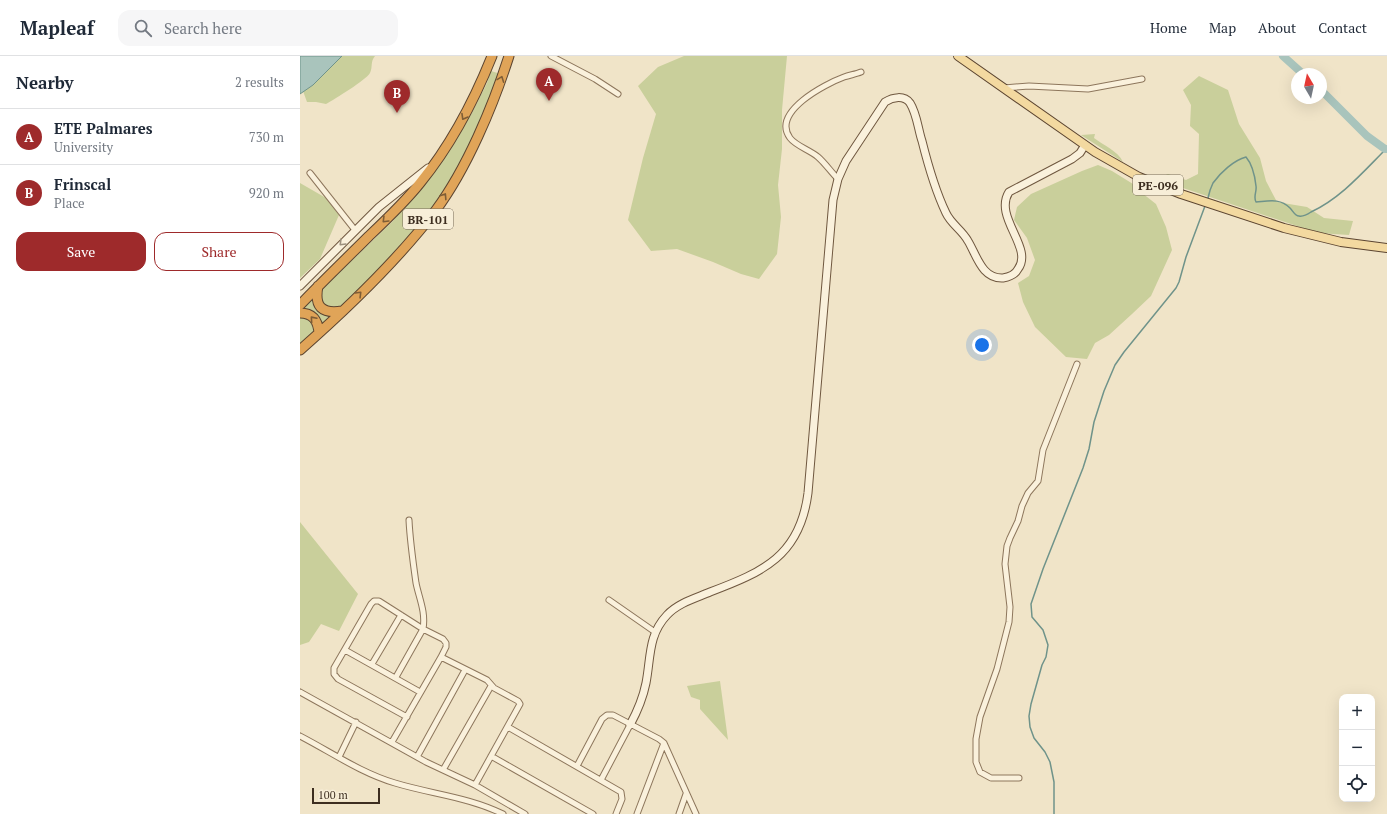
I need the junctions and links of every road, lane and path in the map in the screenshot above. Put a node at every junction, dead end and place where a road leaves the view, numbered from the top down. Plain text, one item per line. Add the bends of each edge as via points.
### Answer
1 (492, 56) edge
2 (509, 56) edge
3 (551, 56) edge
4 (958, 56) edge
5 (861, 72) dead end
6 (1142, 79) dead end
7 (1004, 88) junction
8 (618, 94) dead end
9 (1085, 145) junction
10 (435, 163) junction
11 (310, 173) dead end
12 (838, 180) junction
13 (355, 230) junction
14 (1387, 248) edge
15 (300, 286) edge
16 (318, 286) junction
17 (300, 305) edge
18 (342, 311) junction
19 (300, 313) edge
20 (319, 333) junction
21 (300, 350) edge
22 (1076, 364) dead end
23 (409, 520) dead end
24 (610, 600) dead end
25 (401, 615) junction
26 (423, 629) junction
27 (655, 632) junction
28 (345, 650) junction
29 (441, 657) junction
30 (372, 664) junction
31 (465, 670) junction
32 (396, 678) junction
33 (491, 686) junction
34 (300, 692) edge
35 (420, 692) junction
36 (407, 717) junction
37 (356, 722) junction
38 (630, 725) junction
39 (508, 727) junction
40 (300, 736) edge
41 (392, 742) junction
42 (664, 744) junction
43 (491, 756) junction
44 (339, 757) junction
45 (418, 757) junction
46 (577, 766) junction
47 (443, 770) junction
48 (1019, 778) dead end
49 (601, 780) junction
50 (475, 785) junction
51 (686, 794) junction
52 (503, 814) edge
53 (525, 814) edge
54 (593, 814) edge
55 (616, 814) edge
56 (637, 814) edge
57 (679, 814) edge
58 (696, 814) edge

1 -> 10 highway, BR-101 via 470,107
18 -> 2 highway, BR-101 via 381,273 440,203 473,147
3 - 8 street
4 - 7 main road, PE-096
5 - 12 street via 831,83 804,100 790,113 786,124 787,133 792,140 818,157
6 - 7 street via 1088,89 1029,86
7 - 9 main road, PE-096
9 - 12 street via 1072,160 1015,188 1007,195 1005,208 1022,256 1019,268 1014,275 1007,277 999,278 988,274 968,241 950,220 933,179 912,109 906,100 897,97 885,102 846,161
9 - 14 main road, PE-096 via 1138,177 1181,194 1312,236
10 - 13 street via 387,200
10 -> 16 highway, BR-101 via 410,194
11 - 13 street
12 - 27 street via 833,200 808,493 800,525 777,560 753,575 677,607 668,614
13 -> 15 street
16 - 17 highway, BR-101
16 - 18 highway via 317,298 321,308 328,312
18 - 20 highway, BR-101
20 -> 19 highway via 313,316
20 - 21 highway, BR-101
22 - 48 street via 1043,450 1038,481 1022,506 1010,538 1005,564 1010,607 1009,622 997,669 980,717 976,739 976,762 980,772 991,778
23 - 26 street via 416,583 424,618
24 - 27 street
25 - 26 street
25 - 28 street via 379,601 374,601
25 - 30 street
26 - 29 street via 446,641
26 - 32 street
27 - 38 street via 642,697
28 - 30 street
28 - 36 street via 334,668 335,677
29 - 31 street
29 - 35 street
30 - 32 street
31 - 33 street via 487,680
31 - 45 street
32 - 35 street
33 - 39 street via 520,704
33 - 47 street
34 - 37 street
35 - 36 street
36 - 41 street
37 - 41 street
37 - 44 street
38 - 42 street
38 - 46 street via 613,715 604,716
38 - 49 street
39 - 43 street
39 - 46 street
40 - 44 street
41 - 45 street
42 - 51 street
42 - 56 street
43 - 50 street
43 - 54 street
44 - 52 street via 374,776 480,804
45 - 47 street
46 - 49 street
47 - 50 street
49 - 55 street via 621,792 622,799
50 - 53 street
51 - 57 street
51 - 58 street

